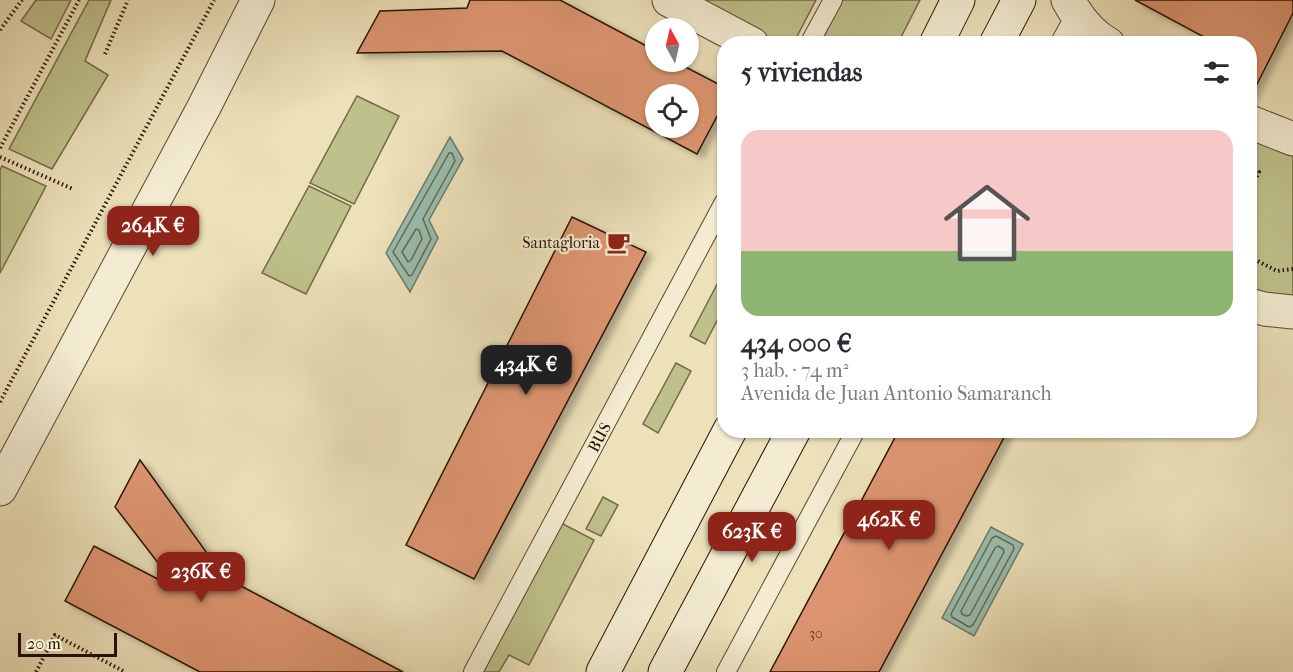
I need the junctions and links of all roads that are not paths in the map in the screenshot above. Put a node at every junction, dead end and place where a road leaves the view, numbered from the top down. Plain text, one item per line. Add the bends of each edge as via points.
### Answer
1 (258, 0) edge
2 (669, 0) edge
3 (832, 0) edge
4 (958, 0) edge
5 (1019, 0) edge
6 (1076, 5) edge
7 (737, 36) edge
8 (813, 36) edge
9 (940, 36) edge
10 (1000, 36) edge
11 (1062, 36) edge
12 (1097, 36) edge
13 (1257, 125) edge
14 (1293, 139) edge
15 (717, 215) edge
16 (1257, 307) edge
17 (1293, 312) edge
18 (726, 438) edge
19 (790, 438) edge
20 (852, 438) edge
21 (0, 489) edge
22 (473, 672) edge
23 (603, 672) edge
24 (665, 672) edge
25 (726, 672) edge

1 - 21 street
2 - 7 street
3 - 8 lane
4 - 9 street
5 - 10 street
6 - 11 lane
6 - 12 street via 1088,29
13 - 14 street
15 - 22 lane, BUS
16 - 17 street
18 - 23 street
19 - 24 street
20 - 25 lane

